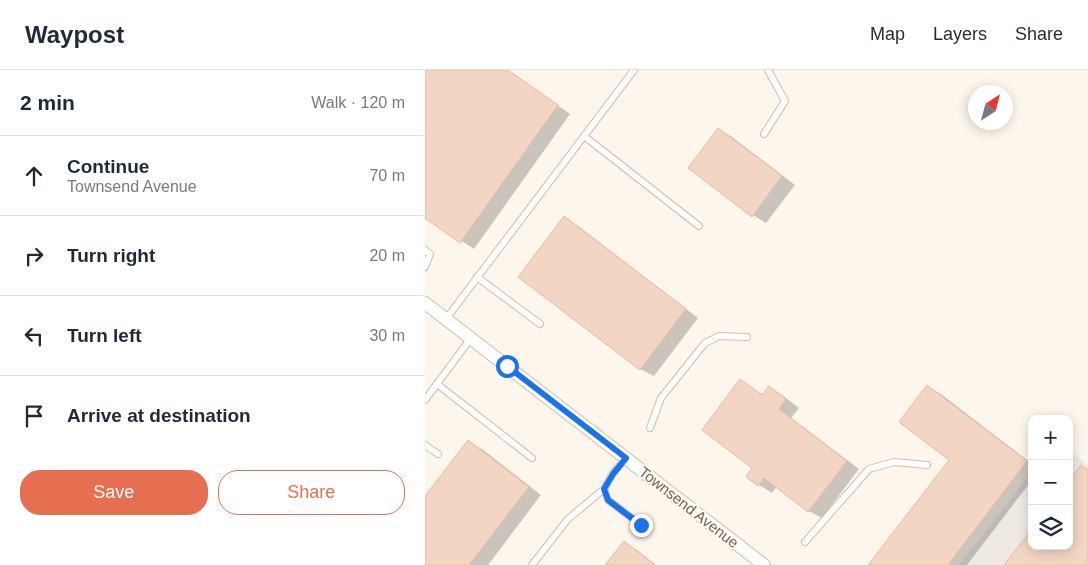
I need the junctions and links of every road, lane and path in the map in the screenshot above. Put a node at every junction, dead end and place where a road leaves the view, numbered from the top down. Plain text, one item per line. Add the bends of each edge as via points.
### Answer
1 (634, 70) edge
2 (768, 70) edge
3 (764, 134) dead end
4 (583, 136) junction
5 (699, 226) dead end
6 (425, 250) edge
7 (425, 267) edge
8 (477, 277) junction
9 (425, 303) edge
10 (446, 319) junction
11 (540, 324) dead end
12 (747, 337) dead end
13 (471, 338) junction
14 (437, 384) junction
15 (425, 400) edge
16 (650, 428) dead end
17 (425, 444) edge
18 (438, 454) dead end
19 (532, 458) dead end
20 (626, 458) junction
21 (927, 466) dead end
22 (604, 489) junction
23 (641, 525) dead end
24 (805, 542) dead end
25 (532, 565) edge
26 (764, 565) edge

1 - 4 lane
2 - 3 lane via 785,101
4 - 5 lane
4 - 8 lane
6 - 7 lane via 430,254
8 - 10 lane
8 - 11 lane
9 - 10 street, Townsend Avenue
10 - 13 street, Townsend Avenue
12 - 16 lane via 719,336 705,343 661,398
13 - 14 lane
13 - 20 street, Townsend Avenue
14 - 15 lane
14 - 19 lane
17 - 18 lane
20 - 22 lane
20 - 26 street, Townsend Avenue
21 - 24 lane via 894,462 869,469
22 - 23 lane via 608,500
22 - 25 lane via 568,519

